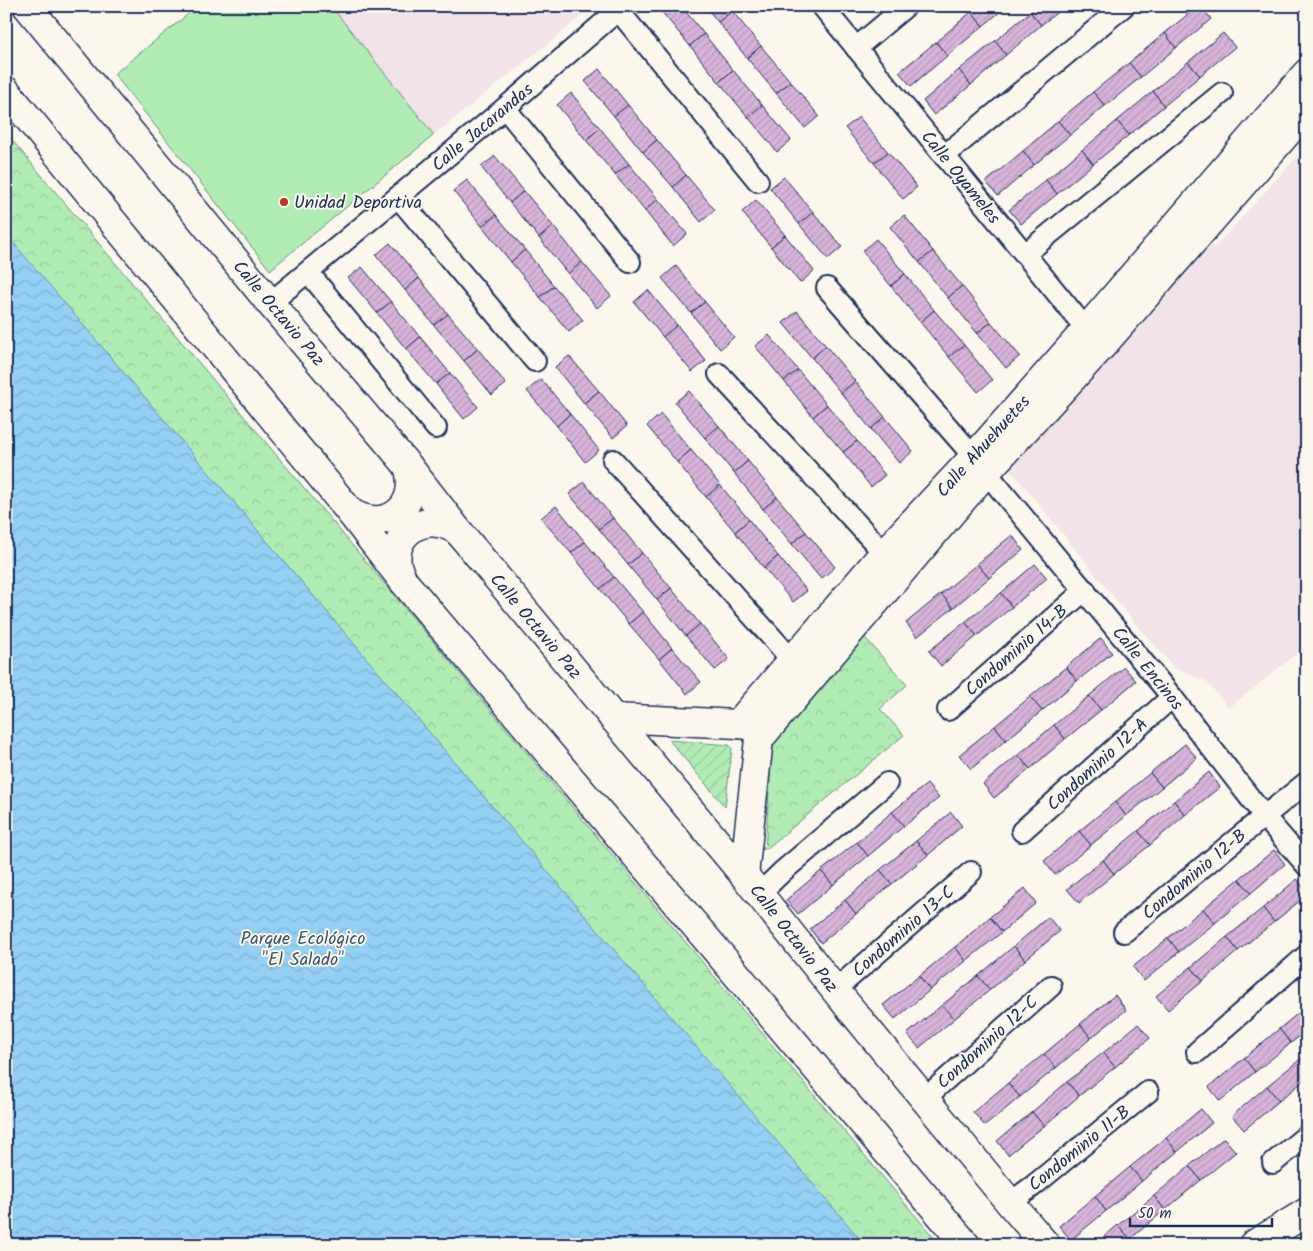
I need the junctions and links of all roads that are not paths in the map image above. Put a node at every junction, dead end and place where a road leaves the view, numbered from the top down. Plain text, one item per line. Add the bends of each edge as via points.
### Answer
1 (27, 6) edge
2 (822, 6) edge
3 (906, 6) edge
4 (1124, 6) edge
5 (620, 8) edge
6 (856, 48) junction
7 (1307, 73) edge
8 (6, 91) edge
9 (1222, 93) dead end
10 (505, 108) junction
11 (1307, 110) edge
12 (944, 156) junction
13 (758, 181) dead end
14 (398, 197) junction
15 (1025, 254) junction
16 (630, 262) dead end
17 (308, 272) junction
18 (828, 288) dead end
19 (270, 303) junction
20 (1094, 338) junction
21 (534, 361) dead end
22 (719, 374) dead end
23 (436, 428) dead end
24 (613, 460) dead end
25 (980, 464) junction
26 (408, 466) junction
27 (351, 513) junction
28 (459, 532) junction
29 (884, 553) junction
30 (404, 582) junction
31 (1085, 590) junction
32 (792, 660) junction
33 (1172, 698) junction
34 (948, 710) dead end
35 (613, 718) junction
36 (738, 724) junction
37 (759, 740) junction
38 (1307, 782) edge
39 (887, 783) dead end
40 (1264, 816) junction
41 (1022, 831) dead end
42 (1307, 866) edge
43 (971, 872) dead end
44 (752, 884) junction
45 (1124, 932) dead end
46 (1307, 955) edge
47 (1050, 986) dead end
48 (835, 990) junction
49 (1197, 1052) dead end
50 (1148, 1092) dead end
51 (924, 1099) junction
52 (1307, 1135) edge
53 (1273, 1163) dead end
54 (1010, 1203) junction
55 (1307, 1212) edge
56 (966, 1245) edge
57 (1046, 1245) edge
58 (1253, 1245) edge

1 - 19 street, Calle Octavio Paz
2 - 6 street, Calle Oyameles
3 - 6 street
4 - 12 street
5 - 10 street, Calle Jacarandas
5 - 13 street
6 - 12 street, Calle Oyameles
7 - 20 street, Calle Ahuehuetes
8 - 27 street
9 - 15 street
10 - 14 street, Calle Jacarandas
10 - 16 street
11 - 20 street, Calle Ahuehuetes
12 - 15 street, Calle Oyameles
14 - 17 street, Calle Jacarandas
14 - 21 street
15 - 20 street, Calle Oyameles
17 - 19 street, Calle Jacarandas
17 - 23 street
18 - 25 street, Calle Encinos
19 - 26 street, Calle Octavio Paz
20 - 25 street, Calle Ahuehuetes
22 - 29 street
24 - 32 street
25 - 29 street, Calle Ahuehuetes
25 - 31 street, Calle Encinos
25 - 37 street, Calle Ahuehuetes
26 - 27 street via 412,485 400,511 391,517 370,521
26 - 28 street, Calle Octavio Paz
27 - 30 street
28 - 30 street via 451,526 434,522 409,531 402,538 396,556
28 - 35 street, Calle Octavio Paz
29 - 32 street, Calle Ahuehuetes
30 - 56 street
31 - 33 street, Calle Encinos
31 - 34 street, Condominio 14-B
32 - 36 street, Calle Ahuehuetes
33 - 40 street, Calle Encinos
33 - 41 street, Condominio 12-A
35 - 36 street
35 - 44 street, Calle Octavio Paz
36 - 37 street via 754,728
37 - 44 street
38 - 40 street, Condominio 12-B
39 - 44 street via 783,871
40 - 42 street, Calle Encinos
40 - 45 street, Condominio 12-B
43 - 48 street, Condominio 13-C
44 - 48 street, Calle Octavio Paz
46 - 49 street
47 - 51 street, Condominio 12-C
48 - 51 street, Calle Octavio Paz
50 - 54 street, Condominio 11-B
51 - 54 street, Calle Octavio Paz
52 - 53 street
54 - 57 street, Calle Octavio Paz
55 - 58 street

